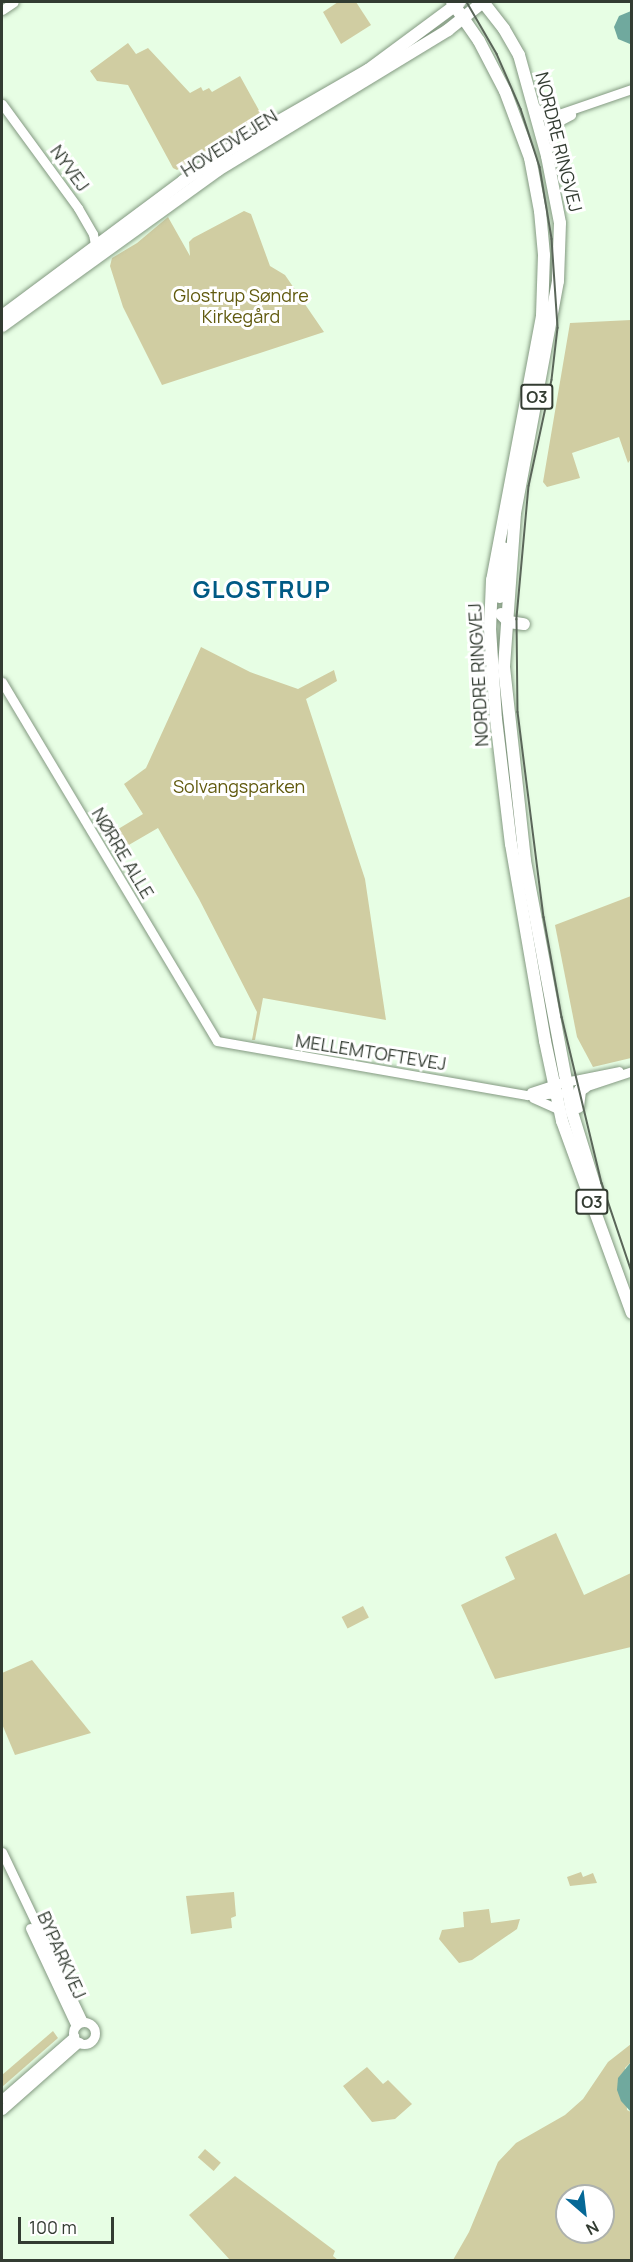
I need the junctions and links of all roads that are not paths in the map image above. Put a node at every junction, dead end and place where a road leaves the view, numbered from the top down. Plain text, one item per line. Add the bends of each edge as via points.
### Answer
1 (14, 2) edge
2 (483, 2) edge
3 (464, 6) edge
4 (2, 10) edge
5 (632, 90) edge
6 (533, 102) junction
7 (598, 103) junction
8 (2, 104) edge
9 (543, 139) junction
10 (96, 245) junction
11 (97, 258) junction
12 (2, 316) edge
13 (2, 326) edge
14 (504, 514) junction
15 (506, 620) junction
16 (2, 682) edge
17 (509, 717) junction
18 (504, 788) junction
19 (527, 842) junction
20 (217, 1041) joint
21 (632, 1070) edge
22 (562, 1086) junction
23 (585, 1087) junction
24 (520, 1093) junction
25 (560, 1110) junction
26 (588, 1167) junction
27 (632, 1291) edge
28 (632, 1313) edge
29 (2, 1852) edge
30 (78, 2032) junction
31 (2, 2099) edge
32 (2, 2110) edge

1 - 4 street
2 - 3 main road, HOVEDVEJEN
2 - 6 main road, NORDRE RINGVEJ / O3 via 512,43
3 - 6 main road via 490,19
3 - 10 main road, HOVEDVEJEN via 358,76 222,154
3 - 11 main road, HOVEDVEJEN via 381,73 218,170
3 - 14 main road, NORDRE RINGVEJ / O3 via 521,131 536,183 543,238 542,316
5 - 7 street
6 - 7 street via 541,115 548,117
6 - 9 main road, NORDRE RINGVEJ / O3
7 - 9 street via 555,123
8 - 10 street, NYVEJ via 78,208
9 - 15 main road, NORDRE RINGVEJ / O3 via 557,202 560,269 515,513
10 - 11 street, NYVEJ
10 - 12 main road, HOVEDVEJEN
11 - 13 main road, HOVEDVEJEN
14 - 15 main road via 499,603
14 - 18 main road, NORDRE RINGVEJ / O3 via 494,563 490,629
15 - 17 main road, NORDRE RINGVEJ / O3 via 504,667
15 - 17 main road via 524,624 515,628 511,637
16 - 20 street, NØRRE ALLE
17 - 19 main road, NORDRE RINGVEJ / O3
18 - 19 main road via 517,838
18 - 22 main road, NORDRE RINGVEJ / O3 via 523,913
19 - 22 main road, NORDRE RINGVEJ / O3 via 525,861
20 - 24 street, MELLEMTOFTEVEJ
21 - 22 street
21 - 23 street
22 - 23 street
22 - 24 street, MELLEMTOFTEVEJ
22 - 25 main road, NORDRE RINGVEJ / O3
22 - 26 main road, NORDRE RINGVEJ / O3
23 - 26 main road via 576,1103 588,1150
24 - 25 street, MELLEMTOFTEVEJ
25 - 28 main road, NORDRE RINGVEJ / O3
26 - 27 main road, NORDRE RINGVEJ / O3
29 - 30 street, BYPARKVEJ via 30,1928
30 - 31 street
30 - 32 street

